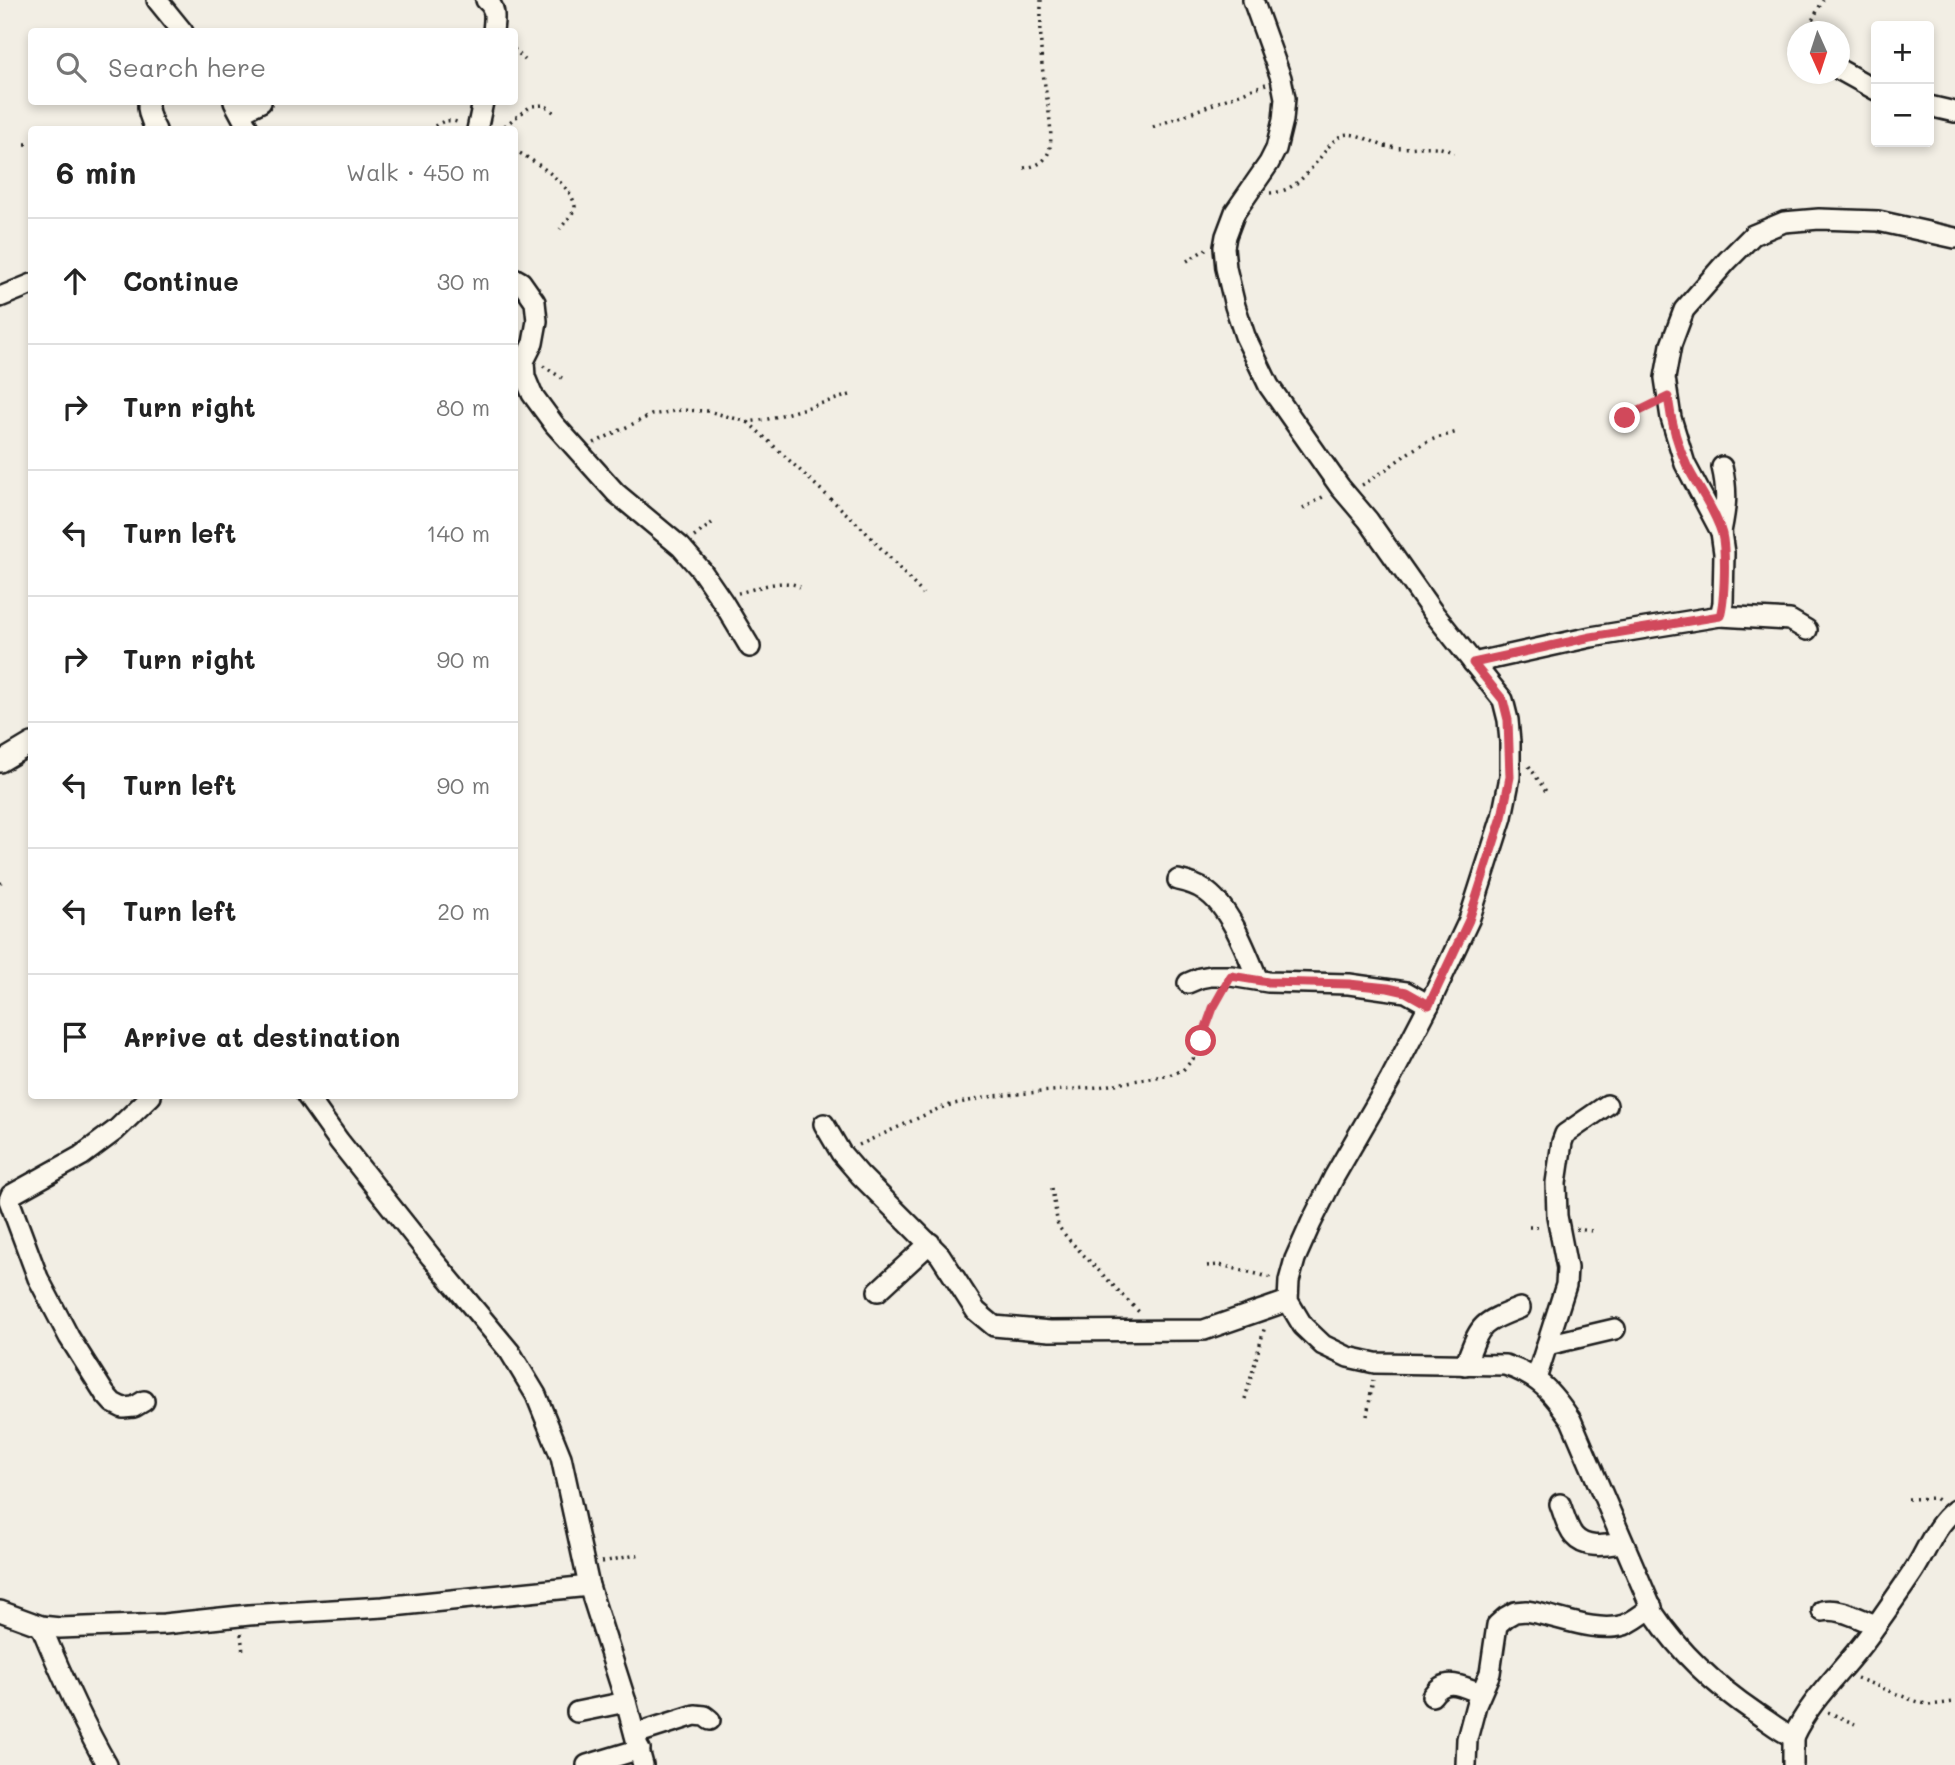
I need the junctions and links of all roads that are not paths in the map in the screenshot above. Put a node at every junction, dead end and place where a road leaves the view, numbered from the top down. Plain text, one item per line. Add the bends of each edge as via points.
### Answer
1 (157, 0) edge
2 (486, 0) edge
3 (1253, 0) edge
4 (177, 28) edge
5 (493, 28) edge
6 (1850, 76) edge
7 (1871, 87) edge
8 (147, 105) edge
9 (481, 105) edge
10 (1934, 107) edge
11 (1955, 112) edge
12 (154, 126) edge
13 (471, 126) edge
14 (1955, 238) edge
15 (518, 280) edge
16 (28, 286) edge
17 (0, 297) edge
18 (1723, 467) dead end
19 (1721, 532) junction
20 (1720, 616) junction
21 (1807, 630) dead end
22 (750, 647) dead end
23 (1473, 663) junction
24 (28, 745) edge
25 (0, 762) edge
26 (1178, 880) dead end
27 (1258, 980) junction
28 (1188, 984) dead end
29 (1429, 1005) junction
30 (147, 1099) edge
31 (309, 1099) edge
32 (1607, 1105) dead end
33 (824, 1124) dead end
34 (930, 1243) junction
35 (878, 1291) dead end
36 (1279, 1304) junction
37 (1520, 1308) dead end
38 (1615, 1329) dead end
39 (1547, 1346) junction
40 (1465, 1365) junction
41 (1536, 1379) junction
42 (144, 1401) dead end
43 (1560, 1504) dead end
44 (1954, 1511) edge
45 (1623, 1543) junction
46 (589, 1586) junction
47 (1652, 1607) junction
48 (0, 1611) edge
49 (1822, 1611) dead end
50 (1876, 1625) junction
51 (41, 1626) junction
52 (1480, 1693) junction
53 (1432, 1696) dead end
54 (626, 1702) junction
55 (577, 1712) dead end
56 (710, 1720) dead end
57 (1793, 1737) junction
58 (639, 1749) edge
59 (107, 1765) edge
60 (587, 1765) edge
61 (1466, 1765) edge
62 (1793, 1765) edge

1 - 4 street
2 - 5 street via 495,15
3 - 23 street via 1285,98 1276,149 1235,212 1226,236 1226,268 1235,306 1269,386
6 - 7 street
8 - 12 street
9 - 13 street
10 - 11 street
14 - 19 street via 1878,221 1784,222 1753,235 1684,310 1665,378 1671,418 1685,464
15 - 22 street via 535,302 533,343 524,362 532,394 616,493 681,547 701,570
16 - 17 street
18 - 19 street via 1727,500
19 - 20 street
20 - 21 street via 1790,620
20 - 23 street
23 - 29 street via 1503,700 1510,777 1469,920
24 - 25 street
26 - 27 street via 1203,889 1220,903 1240,935
27 - 28 street via 1212,976
27 - 29 street via 1388,988
29 - 36 street via 1322,1200
30 - 42 street via 81,1156 9,1200 38,1278 105,1394 123,1408
31 - 46 street via 524,1373 561,1457
32 - 39 street via 1565,1134 1562,1142 1556,1183 1566,1286
33 - 34 street via 841,1153
34 - 35 street
34 - 36 street via 976,1311 994,1326 1050,1331 1203,1330
36 - 40 street via 1323,1345 1348,1357 1375,1363
37 - 40 street via 1487,1321
38 - 39 street
39 - 41 street
40 - 41 street via 1506,1365
41 - 45 street via 1571,1420
43 - 45 street via 1574,1536 1582,1541 1601,1546
44 - 50 street via 1942,1521
45 - 47 street
46 - 51 street via 164,1624
46 - 54 street
47 - 52 street via 1634,1620 1611,1627 1515,1612 1497,1625 1490,1673
47 - 57 street via 1670,1638 1693,1662 1732,1696
48 - 51 street
49 - 50 street via 1840,1611
50 - 57 street via 1812,1705
51 - 59 street via 65,1685
52 - 53 street via 1446,1684
52 - 61 street via 1467,1739
54 - 55 street
54 - 58 street
56 - 58 street via 695,1715
57 - 62 street
58 - 60 street

